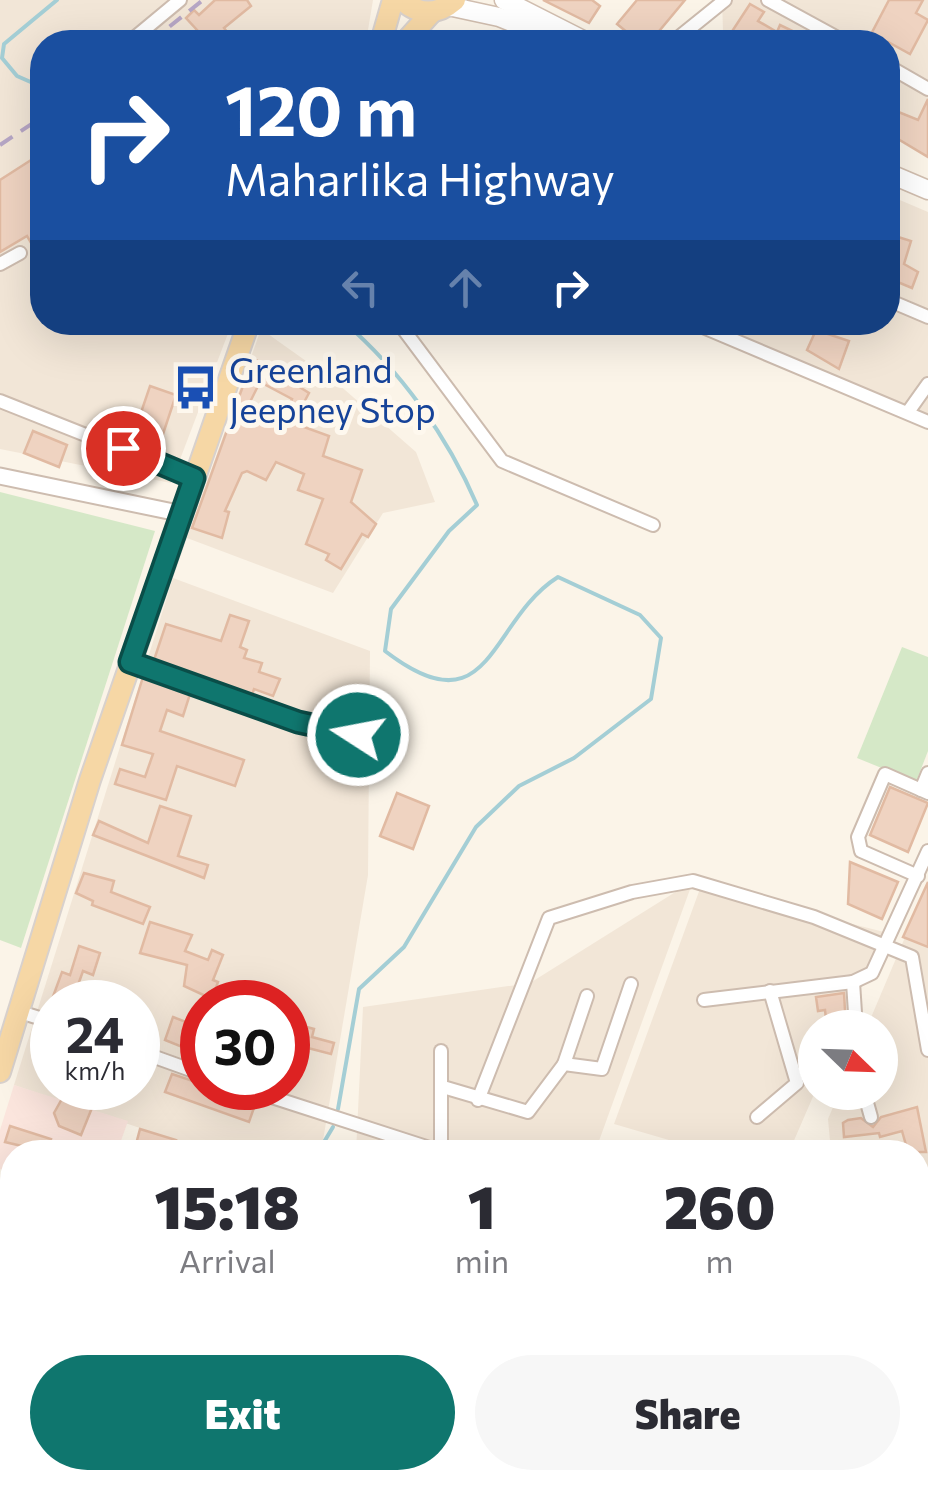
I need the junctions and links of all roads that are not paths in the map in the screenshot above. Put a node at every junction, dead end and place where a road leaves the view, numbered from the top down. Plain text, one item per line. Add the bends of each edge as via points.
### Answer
1 (180, 0) edge
2 (393, 0) edge
3 (402, 0) edge
4 (504, 0) edge
5 (725, 0) edge
6 (768, 0) edge
7 (165, 5) edge
8 (445, 6) edge
9 (141, 30) edge
10 (385, 30) edge
11 (419, 30) edge
12 (532, 30) edge
13 (563, 30) edge
14 (689, 30) edge
15 (824, 30) edge
16 (900, 73) edge
17 (928, 89) edge
18 (900, 178) edge
19 (928, 190) edge
20 (20, 252) dead end
21 (0, 264) edge
22 (900, 305) edge
23 (928, 317) edge
24 (244, 335) edge
25 (408, 335) edge
26 (722, 335) edge
27 (928, 384) edge
28 (0, 401) edge
29 (908, 412) junction
30 (928, 422) edge
31 (0, 476) edge
32 (194, 478) junction
33 (182, 514) junction
34 (653, 525) dead end
35 (130, 662) junction
36 (358, 735) dead end
37 (928, 772) edge
38 (924, 792) edge
39 (927, 859) edge
40 (918, 876) junction
41 (886, 949) junction
42 (912, 957) junction
43 (928, 965) edge
44 (852, 982) junction
45 (631, 984) dead end
46 (770, 991) junction
47 (586, 996) dead end
48 (704, 1000) dead end
49 (854, 1010) edge
50 (20, 1012) junction
51 (30, 1015) edge
52 (928, 1050) edge
53 (441, 1052) dead end
54 (564, 1064) junction
55 (0, 1072) edge
56 (443, 1087) junction
57 (478, 1100) junction
58 (310, 1109) edge
59 (869, 1110) edge
60 (871, 1117) dead end
61 (757, 1118) dead end
62 (404, 1140) edge
63 (441, 1140) edge

1 - 7 street
2 - 10 main road
3 - 8 main road via 414,9
4 - 13 main road
5 - 14 street
6 - 15 street
7 - 9 street
8 - 11 main road
8 - 12 main road
16 - 17 street
18 - 19 main road
20 - 21 street
22 - 23 street
24 - 32 main road
25 - 34 street via 502,462
26 - 29 street
27 - 29 street
28 - 32 street
29 - 30 street
31 - 33 street
32 - 33 main road
33 - 35 main road
35 - 36 street via 298,722
35 - 50 main road
37 - 38 street
38 - 40 street via 885,774 858,837 862,851
39 - 40 street
40 - 41 street
41 - 42 street
41 - 44 street via 872,973
41 - 57 street via 814,917 693,880 549,918
42 - 43 street
42 - 52 street
44 - 46 street
44 - 49 street
45 - 54 street via 602,1069
46 - 48 street
46 - 61 street via 796,1082
47 - 54 street
50 - 51 street
50 - 55 main road
53 - 56 street
54 - 57 street via 528,1112
56 - 57 street
56 - 63 street
58 - 62 street
59 - 60 street

